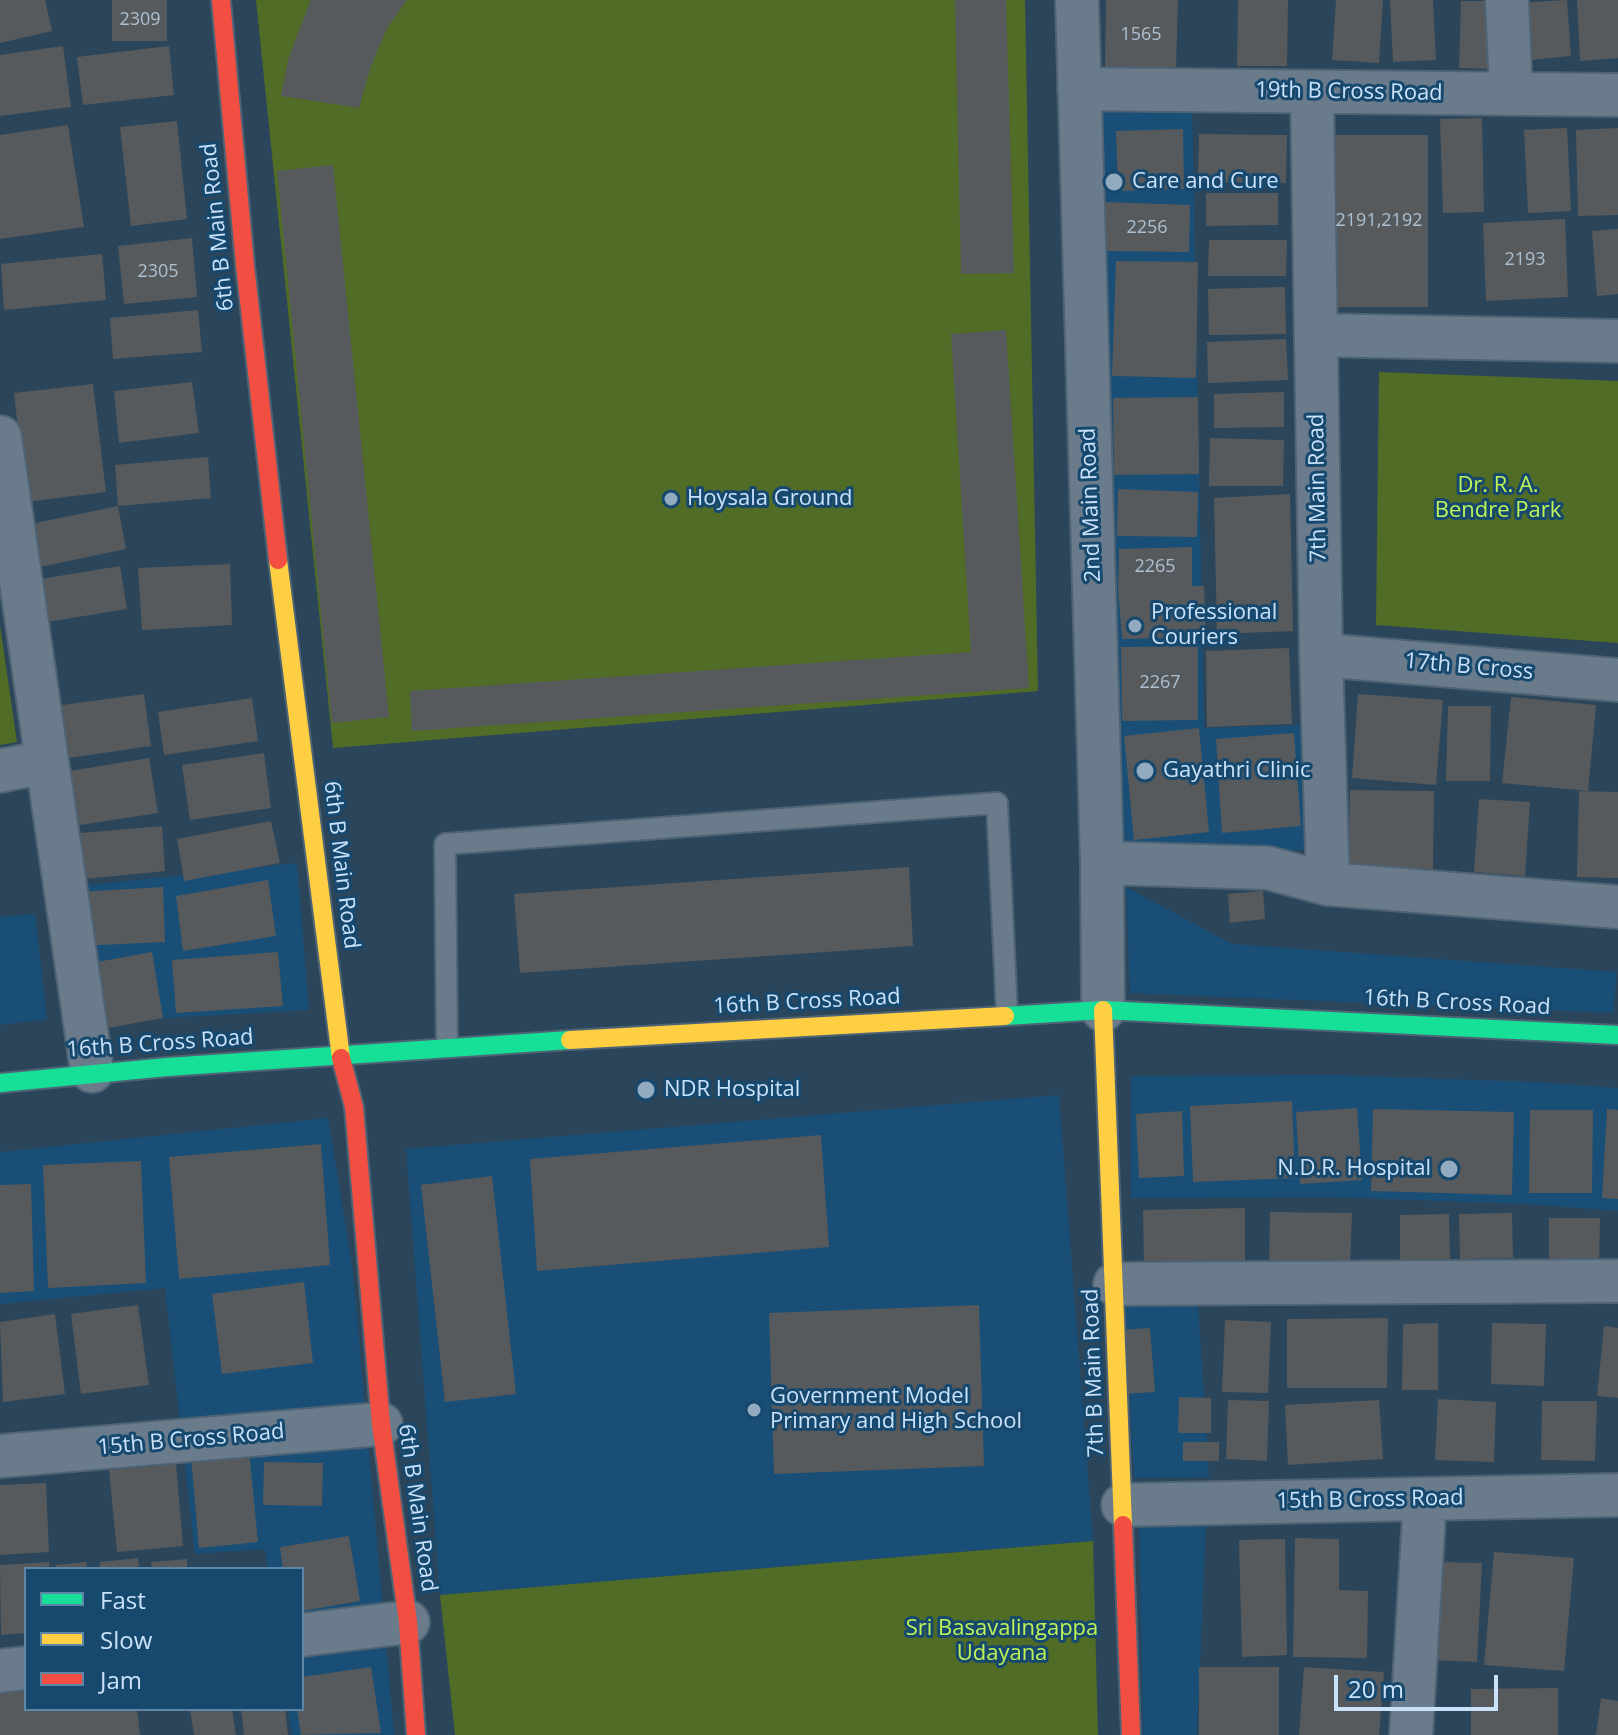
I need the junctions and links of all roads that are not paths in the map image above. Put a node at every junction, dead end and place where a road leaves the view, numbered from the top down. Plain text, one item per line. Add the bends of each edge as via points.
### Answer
1 (221, 0) edge
2 (1077, 0) edge
3 (1507, 0) edge
4 (1079, 89) junction
5 (1312, 92) junction
6 (1511, 94) junction
7 (1618, 95) edge
8 (1316, 335) junction
9 (1618, 341) edge
10 (0, 437) edge
11 (1321, 655) junction
12 (1618, 680) edge
13 (45, 762) junction
14 (0, 771) edge
15 (1102, 863) junction
16 (1328, 884) junction
17 (1618, 907) edge
18 (1103, 1010) junction
19 (1007, 1014) junction
20 (1618, 1035) edge
21 (447, 1047) junction
22 (341, 1056) junction
23 (92, 1071) junction
24 (0, 1083) edge
25 (1618, 1281) edge
26 (1115, 1284) junction
27 (381, 1424) junction
28 (0, 1456) edge
29 (1618, 1495) edge
30 (1425, 1499) junction
31 (1123, 1505) junction
32 (408, 1622) junction
33 (304, 1635) edge
34 (24, 1668) edge
35 (0, 1671) edge
36 (416, 1735) edge
37 (1131, 1735) edge
38 (1411, 1735) edge

1 - 22 street, 6th B Main Road via 272,502
2 - 4 street, 2nd Main Road
3 - 6 street
4 - 5 street, 19th B Cross Road
4 - 15 street, 2nd Main Road
5 - 6 street, 19th B Cross Road
5 - 8 street, 7th Main Road
6 - 7 street, 19th B Cross Road
8 - 9 street
8 - 11 street, 7th Main Road
10 - 13 street
11 - 12 street, 17th B Cross
11 - 16 street, 7th Main Road
13 - 14 street
13 - 23 street
15 - 16 street via 1268,868
15 - 18 street, 2nd Main Road
16 - 17 street
18 - 19 street, 16th B Cross Road
18 - 20 street, 16th B Cross Road
18 - 26 street, 7th B Main Road
19 - 21 street, 16th B Cross Road
19 - 21 lane via 997,803 445,844
21 - 22 street, 16th B Cross Road
22 - 23 street, 16th B Cross Road
22 - 27 street, 6th B Main Road via 354,1107
23 - 24 street, 16th B Cross Road
25 - 26 street
26 - 31 street, 7th B Main Road
27 - 28 street, 15th B Cross Road
27 - 32 street, 6th B Main Road
29 - 30 street, 15th B Cross Road
30 - 31 street, 15th B Cross Road
30 - 38 street
31 - 37 street, 7th B Main Road
32 - 33 street
32 - 36 street, 6th B Main Road
34 - 35 street

